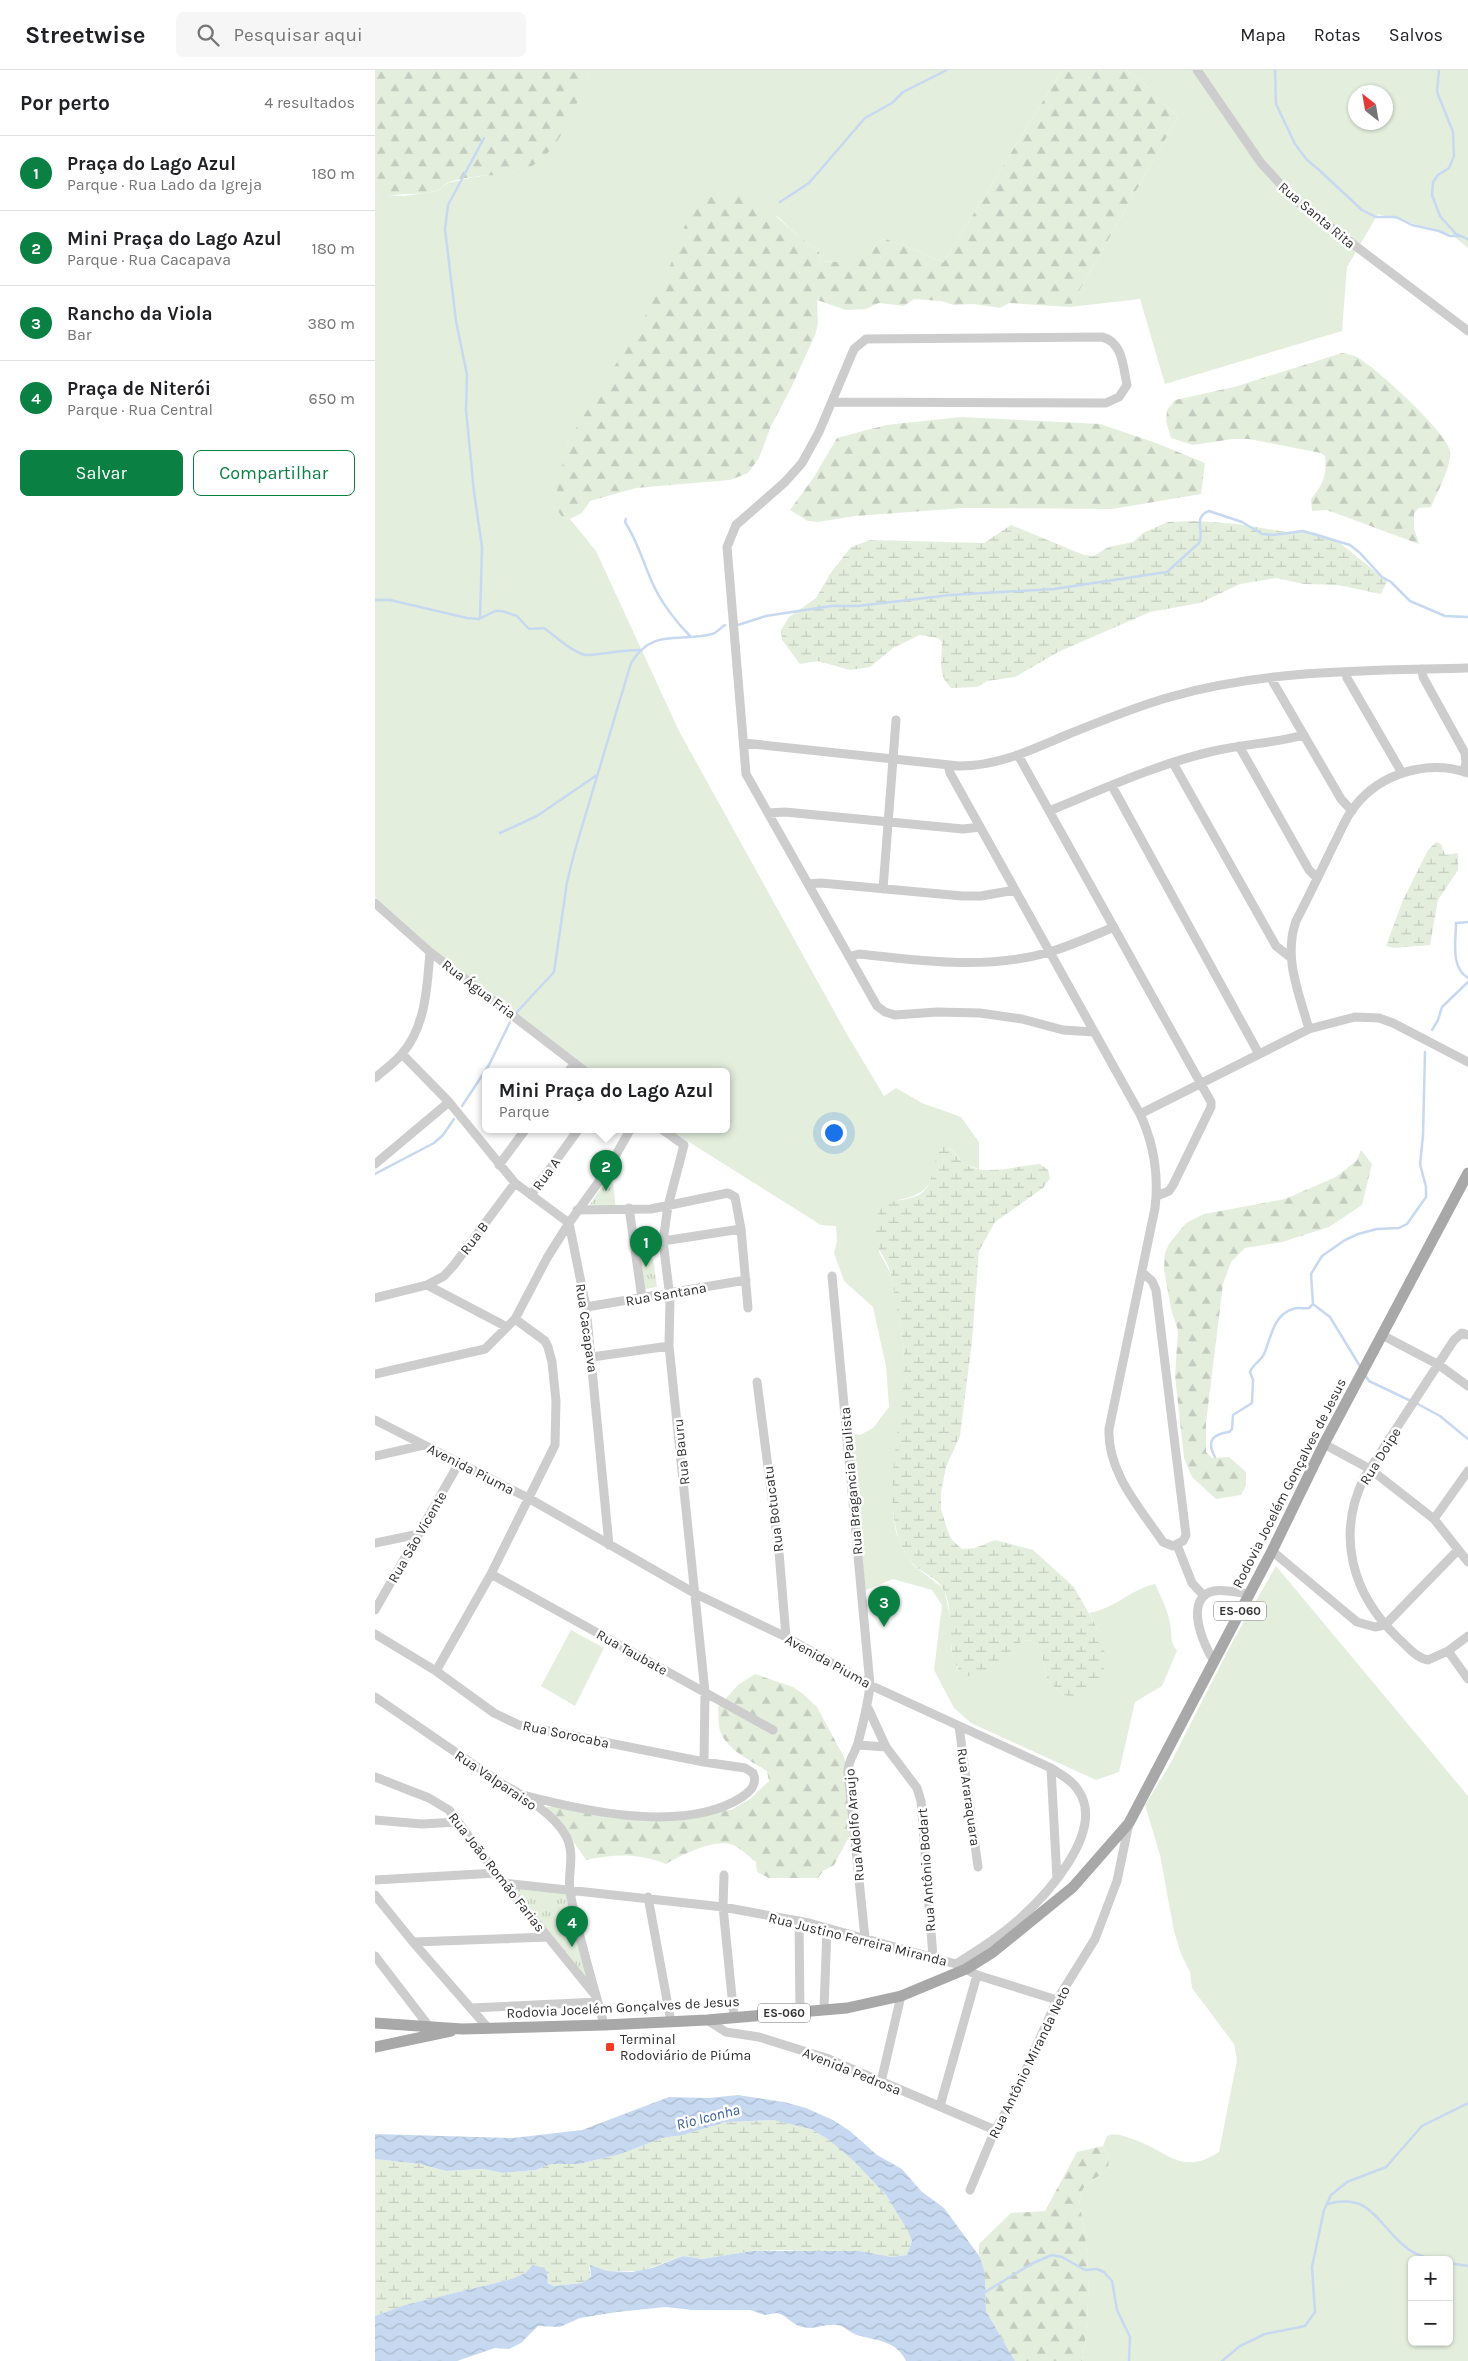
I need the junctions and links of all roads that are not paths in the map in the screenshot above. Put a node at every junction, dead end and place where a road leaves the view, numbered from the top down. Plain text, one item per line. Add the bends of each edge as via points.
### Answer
1 (1197, 70) edge
2 (1468, 331) edge
3 (832, 402) junction
4 (1468, 668) edge
5 (1421, 669) junction
6 (1346, 672) junction
7 (1273, 677) junction
8 (896, 720) dead end
9 (1304, 735) junction
10 (744, 742) junction
11 (1239, 746) junction
12 (1018, 755) junction
13 (893, 759) junction
14 (1173, 763) junction
15 (948, 765) junction
16 (1466, 772) edge
17 (1402, 773) junction
18 (1112, 786) junction
19 (1352, 810) junction
20 (1049, 811) junction
21 (768, 813) junction
22 (888, 822) junction
23 (980, 827) junction
24 (1317, 878) junction
25 (808, 884) junction
26 (883, 889) junction
27 (1015, 890) junction
28 (375, 902) edge
29 (1114, 927) junction
30 (430, 952) junction
31 (1050, 952) junction
32 (849, 957) junction
33 (1290, 957) junction
34 (1309, 1029) junction
35 (1095, 1032) junction
36 (402, 1054) junction
37 (1259, 1054) junction
38 (1468, 1062) edge
39 (575, 1063) junction
40 (571, 1068) edge
41 (581, 1068) edge
42 (375, 1078) edge
43 (1201, 1083) junction
44 (449, 1102) junction
45 (1140, 1114) junction
46 (523, 1133) edge
47 (576, 1133) edge
48 (628, 1133) edge
49 (667, 1133) edge
50 (375, 1164) edge
51 (499, 1165) junction
52 (1468, 1173) edge
53 (515, 1183) junction
54 (531, 1195) junction
55 (1157, 1196) junction
56 (668, 1206) junction
57 (629, 1208) junction
58 (577, 1210) junction
59 (569, 1223) junction
60 (741, 1229) junction
61 (663, 1241) junction
62 (1143, 1273) junction
63 (832, 1276) dead end
64 (746, 1280) junction
65 (427, 1285) junction
66 (669, 1293) junction
67 (375, 1298) edge
68 (642, 1298) junction
69 (587, 1307) junction
70 (748, 1308) dead end
71 (515, 1319) junction
72 (507, 1327) junction
73 (1382, 1335) junction
74 (1468, 1335) edge
75 (669, 1346) junction
76 (593, 1357) junction
77 (1439, 1365) junction
78 (375, 1374) edge
79 (757, 1382) dead end
80 (1468, 1386) edge
81 (375, 1420) edge
82 (1324, 1444) junction
83 (424, 1445) junction
84 (375, 1456) edge
85 (459, 1463) junction
86 (1370, 1469) junction
87 (1468, 1472) edge
88 (530, 1499) junction
89 (1434, 1519) junction
90 (419, 1534) junction
91 (375, 1543) edge
92 (609, 1545) junction
93 (1177, 1545) junction
94 (1458, 1550) junction
95 (1272, 1551) junction
96 (1468, 1562) edge
97 (491, 1574) junction
98 (696, 1594) junction
99 (1249, 1594) junction
100 (1204, 1596) junction
101 (375, 1610) edge
102 (1385, 1625) junction
103 (375, 1634) edge
104 (1468, 1636) edge
105 (786, 1637) junction
106 (1448, 1651) junction
107 (1214, 1661) junction
108 (436, 1671) junction
109 (1468, 1678) edge
110 (870, 1685) junction
111 (705, 1692) junction
112 (375, 1698) edge
113 (868, 1708) junction
114 (959, 1726) junction
115 (773, 1730) dead end
116 (858, 1745) junction
117 (886, 1747) junction
118 (704, 1762) junction
119 (1051, 1768) junction
120 (375, 1777) edge
121 (523, 1795) junction
122 (375, 1820) edge
123 (458, 1822) junction
124 (1129, 1823) junction
125 (978, 1867) dead end
126 (496, 1873) junction
127 (725, 1875) dead end
128 (1057, 1879) junction
129 (375, 1880) edge
130 (504, 1882) junction
131 (570, 1891) junction
132 (375, 1895) edge
133 (647, 1897) junction
134 (723, 1907) junction
135 (799, 1921) junction
136 (827, 1928) junction
137 (548, 1937) junction
138 (865, 1938) junction
139 (413, 1942) junction
140 (375, 1956) edge
141 (933, 1956) junction
142 (961, 1966) junction
143 (977, 1976) junction
144 (901, 1996) junction
145 (598, 2000) junction
146 (1057, 2000) junction
147 (471, 2008) junction
148 (824, 2008) junction
149 (801, 2011) junction
150 (734, 2017) junction
151 (707, 2020) junction
152 (671, 2022) junction
153 (377, 2023) edge
154 (428, 2025) junction
155 (604, 2025) junction
156 (488, 2028) junction
157 (462, 2029) junction
158 (377, 2047) edge
159 (881, 2082) junction
160 (940, 2106) junction
161 (995, 2130) junction
162 (970, 2190) dead end

1 - 2 street, Rua Santa Rita via 1261,163 1291,196
3 - 3 street via 853,349 871,338 1102,337 1118,347 1127,385 1119,396 1102,404
3 - 10 street via 802,463 741,521 728,541
4 - 5 street
5 - 6 street
5 - 16 street via 1465,753
6 - 7 street
6 - 17 street
7 - 9 street
7 - 12 street via 1215,686 1152,702
8 - 13 street
9 - 11 street
9 - 19 street via 1341,799
10 - 13 street
10 - 21 street via 746,774
11 - 14 street
11 - 24 street via 1309,870
12 - 15 street via 980,765
12 - 20 street
13 - 15 street
13 - 22 street
14 - 18 street
14 - 33 street via 1277,946
15 - 23 street
16 - 17 street via 1429,768
17 - 19 street via 1369,792
18 - 20 street
18 - 37 street
19 - 24 street
20 - 29 street
21 - 22 street
21 - 25 street
22 - 23 street via 963,829
22 - 26 street
23 - 27 street
24 - 33 street via 1293,931
25 - 26 street
25 - 32 street
26 - 27 street via 962,896
27 - 31 street
28 - 30 street, Rua Água Fria
29 - 31 street
29 - 43 street
30 - 36 street via 426,1000 417,1029
30 - 39 street, Rua Água Fria
31 - 32 street via 976,962 859,954
31 - 35 street
32 - 35 street via 873,1001 890,1014 979,1013 1022,1019 1063,1030
33 - 34 street
34 - 37 street
34 - 38 street via 1355,1017 1379,1018
35 - 45 street
36 - 42 street
36 - 44 street
37 - 43 street
39 - 40 street
39 - 41 street, Rua Água Fria
43 - 45 street
43 - 55 street via 1211,1108 1169,1191
44 - 50 street
44 - 51 street
45 - 55 street via 1150,1137 1155,1161
46 - 51 street
47 - 54 street, Rua A
48 - 58 street via 608,1169
49 - 56 street, Rua Bauru via 684,1145
51 - 53 street
52 - 73 main road, Rodovia Jocelém Gonçalves de Jesus / ES-060
53 - 54 street
53 - 65 street, Rua B via 453,1265 443,1276
54 - 59 street
55 - 62 street
56 - 57 street
56 - 60 street via 729,1193 735,1197
56 - 61 street, Rua Bauru
57 - 58 street
57 - 68 street
58 - 59 street
59 - 69 street, Rua Cacapava
59 - 71 street
60 - 61 street
60 - 64 street
61 - 66 street, Rua Bauru
62 - 93 street via 1154,1285 1157,1300 1185,1535
62 - 93 street via 1109,1429 1109,1445 1118,1474 1163,1542 1169,1546
63 - 110 street, Rua Bragancia Paulista
64 - 66 street, Rua Santana
64 - 70 street
65 - 67 street
65 - 72 street
66 - 68 street, Rua Santana
66 - 75 street, Rua Bauru
68 - 69 street, Rua Santana
69 - 76 street, Rua Cacapava
71 - 72 street
71 - 88 street via 545,1341 552,1362 556,1401 555,1445
72 - 78 street via 485,1349
73 - 77 street
73 - 82 main road, Rodovia Jocelém Gonçalves de Jesus / ES-060
74 - 77 street, Rua Doipe via 1462,1334 1454,1340
75 - 76 street
75 - 98 street, Rua Bauru
76 - 92 street, Rua Cacapava
77 - 80 street
77 - 86 street, Rua Doipe
79 - 105 street, Rua Botucatu via 779,1552
81 - 83 street, Avenida Piuma
82 - 86 street
82 - 95 main road, Rodovia Jocelém Gonçalves de Jesus / ES-060
83 - 84 street
83 - 85 street, Avenida Piuma
85 - 88 street, Avenida Piuma
85 - 90 street, Rua São Vicente
86 - 89 street
86 - 102 street, Rua Doipe via 1354,1503 1349,1542 1358,1581
87 - 89 street
88 - 92 street, Avenida Piuma
88 - 97 street
89 - 94 street
90 - 91 street
90 - 101 street, Rua São Vicente
92 - 98 street, Avenida Piuma
93 - 100 street via 1192,1583
94 - 96 street
94 - 102 street
95 - 99 main road, Rodovia Jocelém Gonçalves de Jesus / ES-060
95 - 102 street via 1357,1622 1375,1627
97 - 108 street
97 - 111 street, Rua Taubate
98 - 105 street, Avenida Piuma
98 - 111 street, Rua Bauru
99 - 100 street via 1217,1590
99 - 107 main road, Rodovia Jocelém Gonçalves de Jesus / ES-060
100 - 107 street via 1198,1605 1197,1615 1207,1650
102 - 106 street, Rua Doipe via 1415,1654 1428,1660
103 - 108 street, Rua Sorocaba
104 - 106 street
105 - 110 street, Avenida Piuma
106 - 109 street
107 - 124 main road, Rodovia Jocelém Gonçalves de Jesus / ES-060
108 - 118 street, Rua Sorocaba via 494,1714 519,1725
110 - 113 street, Rua Adolfo Araujo
110 - 114 street, Avenida Piuma
111 - 115 street, Rua Taubate
111 - 118 street, Rua Bauru
112 - 121 street, Rua Valparaiso
113 - 116 street, Rua Adolfo Araujo via 861,1724
113 - 117 street, Rua Antônio Bodart
114 - 119 street, Avenida Piuma
114 - 125 street, Rua Araraquara
116 - 117 street
116 - 138 street, Rua Adolfo Araujo via 848,1772
117 - 141 street, Rua Antônio Bodart via 917,1788 921,1801
118 - 121 street, Rua Sorocaba via 751,1770 755,1781 751,1792 728,1804 693,1815 667,1817 581,1810
119 - 128 street
119 - 128 street, Avenida Piuma via 1078,1789 1086,1817 1084,1831
120 - 123 street, Rua João Romão Farias via 429,1798 449,1810
121 - 131 street, Rua Valparaiso via 565,1834 571,1852
122 - 123 street via 422,1824
123 - 126 street, Rua João Romão Farias
124 - 142 main road, Rodovia Jocelém Gonçalves de Jesus / ES-060 via 1073,1887 993,1952
124 - 146 street, Rua Antônio Miranda Neto via 1107,1910 1095,1939
126 - 129 street
126 - 130 street, Rua João Romão Farias
127 - 134 street
128 - 142 street, Avenida Piuma via 1015,1923
130 - 131 street, Rua Justino Ferreira Miranda
130 - 137 street, Rua João Romão Farias
131 - 133 street, Rua Justino Ferreira Miranda
131 - 145 street, Rua Valparaiso
132 - 139 street
133 - 134 street, Rua Justino Ferreira Miranda
133 - 152 street
134 - 135 street, Rua Justino Ferreira Miranda
134 - 150 street
135 - 136 street, Rua Justino Ferreira Miranda
135 - 149 street
136 - 138 street, Rua Justino Ferreira Miranda
136 - 148 street
137 - 139 street
137 - 145 street, Rua João Romão Farias
138 - 141 street, Rua Justino Ferreira Miranda
139 - 147 street
140 - 154 street
141 - 142 street, Rua Justino Ferreira Miranda
142 - 143 street, Rua Justino Ferreira Miranda
142 - 144 main road, Rodovia Jocelém Gonçalves de Jesus / ES-060
143 - 146 street, Rua Justino Ferreira Miranda
143 - 160 street
144 - 148 main road, Rodovia Jocelém Gonçalves de Jesus / ES-060 via 847,2008
144 - 159 street
145 - 147 street
145 - 155 street, Rua Valparaiso
146 - 161 street, Rua Antônio Miranda Neto via 1012,2101
147 - 156 street
148 - 149 main road, Rodovia Jocelém Gonçalves de Jesus / ES-060
149 - 150 main road, Rodovia Jocelém Gonçalves de Jesus / ES-060
150 - 151 main road, Rodovia Jocelém Gonçalves de Jesus / ES-060
151 - 152 main road, Rodovia Jocelém Gonçalves de Jesus / ES-060
151 - 159 street, Avenida Pedrosa via 726,2032 759,2037 826,2058
152 - 155 main road, Rodovia Jocelém Gonçalves de Jesus / ES-060
153 - 154 main road, Rodovia Jocelém Gonçalves de Jesus / ES-060
153 - 158 main road, ES-060 via 387,2033 386,2041
154 - 157 main road, Rodovia Jocelém Gonçalves de Jesus / ES-060
155 - 156 main road, Rodovia Jocelém Gonçalves de Jesus / ES-060
156 - 157 main road, Rodovia Jocelém Gonçalves de Jesus / ES-060
157 - 158 main road, Rodovia Jocelém Gonçalves de Jesus / ES-060
159 - 160 street, Avenida Pedrosa
160 - 161 street, Avenida Pedrosa
161 - 162 street, Rua Antônio Miranda Neto

